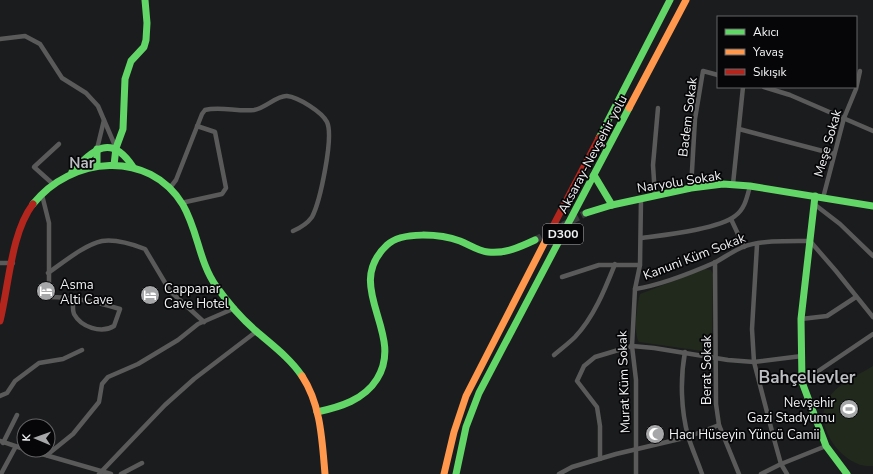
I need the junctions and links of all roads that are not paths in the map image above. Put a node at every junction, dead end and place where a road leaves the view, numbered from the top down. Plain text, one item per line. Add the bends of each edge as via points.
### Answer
1 (145, 0) edge
2 (670, 0) edge
3 (686, 0) edge
4 (0, 39) edge
5 (860, 71) dead end
6 (717, 75) edge
7 (857, 84) edge
8 (743, 88) edge
9 (767, 88) edge
10 (856, 88) edge
11 (658, 108) dead end
12 (844, 118) junction
13 (104, 120) junction
14 (197, 126) junction
15 (739, 129) junction
16 (873, 131) edge
17 (59, 144) dead end
18 (116, 148) junction
19 (97, 149) junction
20 (834, 154) junction
21 (97, 165) junction
22 (114, 165) junction
23 (133, 167) junction
24 (70, 173) junction
25 (594, 175) junction
26 (53, 184) junction
27 (733, 184) junction
28 (750, 186) junction
29 (691, 188) junction
30 (170, 189) junction
31 (42, 195) junction
32 (655, 196) junction
33 (823, 198) junction
34 (642, 199) junction
35 (815, 200) junction
36 (181, 203) junction
37 (612, 205) junction
38 (873, 206) edge
39 (586, 213) tunnel mouth
40 (731, 219) junction
41 (293, 231) dead end
42 (642, 238) junction
43 (535, 240) tunnel mouth
44 (810, 241) junction
45 (757, 245) junction
46 (744, 247) junction
47 (873, 256) edge
48 (715, 262) junction
49 (0, 263) edge
50 (13, 263) junction
51 (615, 264) junction
52 (640, 265) junction
53 (48, 272) junction
54 (562, 277) dead end
55 (635, 289) junction
56 (856, 297) junction
57 (74, 298) junction
58 (235, 308) junction
59 (873, 317) edge
60 (801, 319) junction
61 (0, 321) edge
62 (204, 322) junction
63 (256, 331) junction
64 (873, 334) edge
65 (632, 346) junction
66 (82, 350) dead end
67 (685, 352) junction
68 (554, 355) dead end
69 (802, 356) junction
70 (717, 357) junction
71 (754, 362) junction
72 (802, 382) junction
73 (0, 396) edge
74 (317, 412) junction
75 (17, 415) dead end
76 (719, 425) junction
77 (688, 437) junction
78 (2, 442) edge
79 (826, 446) junction
80 (15, 448) joint
81 (56, 448) edge
82 (635, 450) junction
83 (56, 458) edge
84 (600, 459) junction
85 (142, 463) dead end
86 (781, 464) junction
87 (99, 473) edge
88 (1, 474) edge
89 (111, 474) edge
90 (121, 474) edge
91 (325, 474) edge
92 (444, 474) edge
93 (456, 474) edge
94 (559, 474) edge
95 (636, 474) edge
96 (702, 474) edge
97 (739, 474) edge
98 (761, 474) edge
99 (788, 474) edge
100 (847, 474) edge

1 - 18 main road via 148,27 146,40 127,70 123,129
2 - 92 main road, Aksaray-Nevşehir yolu / D300 via 466,396
3 - 25 main road, Aksaray-Nevşehir yolu / D300
4 - 13 street via 25,36 40,44 58,74 93,100 102,112
5 - 7 street, Meşe Sokak
6 - 29 street, Badem Sokak via 703,71 695,119
8 - 15 street
9 - 12 street
10 - 12 street, Meşe Sokak
11 - 32 street via 653,165
12 - 16 street
12 - 20 street, Meşe Sokak
13 - 18 street
13 - 19 street
14 - 30 street
14 - 36 street via 215,132 226,188 222,194
14 - 41 street via 205,110 253,110 265,107 281,96 288,96 315,109 327,121 329,151 318,200 312,217 302,228
15 - 20 street
15 - 27 street
17 - 26 street via 34,167
18 - 19 main road
18 - 22 main road
18 - 23 main road via 126,156
19 - 21 main road
19 - 24 main road
20 - 33 street, Meşe Sokak
21 - 22 main road
21 - 24 main road
22 - 23 main road
23 - 30 main road
24 - 26 main road
25 - 37 main road
25 - 93 main road, Aksaray-Nevşehir yolu / D300 via 479,393 466,428
26 - 31 main road
27 - 28 main road, Naryolu Sokak
27 - 29 main road, Naryolu Sokak
28 - 35 main road, Naryolu Sokak
28 - 40 street via 746,201
29 - 32 main road, Naryolu Sokak
30 - 36 main road
31 - 50 main road via 25,217
31 - 53 street via 49,223
32 - 34 main road, Naryolu Sokak
33 - 35 main road, Naryolu Sokak
33 - 38 main road, Naryolu Sokak
34 - 37 main road, Naryolu Sokak
34 - 42 street, Murat Küm Sokak
35 - 44 main road
35 - 47 street
36 - 58 main road via 211,278
37 - 39 main road, Naryolu Sokak
40 - 42 street via 722,224
40 - 46 street
42 - 52 street, Murat Küm Sokak
43 - 74 main road via 514,249 490,252 444,237 405,236 390,242 379,254 369,280 370,292 386,344 385,366 375,384 359,398 342,407
44 - 45 street, Kanuni Küm Sokak
44 - 56 street
44 - 60 main road
45 - 46 street, Kanuni Küm Sokak
45 - 71 street via 752,329
46 - 48 street, Kanuni Küm Sokak
48 - 55 street, Kanuni Küm Sokak via 648,287
48 - 70 street, Berat Sokak
49 - 50 street
50 - 61 main road
51 - 52 street
51 - 54 street via 599,265
51 - 68 street via 603,293 586,323 575,337
52 - 55 street, Murat Küm Sokak
53 - 57 street via 49,296
53 - 62 street via 78,252 102,241 124,242 138,246 145,249 170,291
55 - 65 street, Murat Küm Sokak
56 - 59 street
56 - 60 street via 827,316
57 - 57 street via 120,309 114,326 106,330 88,327 75,315
58 - 62 street
58 - 63 main road
60 - 69 main road
62 - 81 street via 138,364 108,378 102,384 99,402 73,434
63 - 74 main road via 301,373 312,393
63 - 87 street via 176,395
64 - 72 street
65 - 67 street
65 - 82 street, Murat Küm Sokak via 636,380
65 - 84 street via 596,358 584,366 577,381 597,407
66 - 73 street via 63,359 39,363 15,380 7,394
67 - 70 street
67 - 77 street via 682,386
69 - 71 street
69 - 72 main road
70 - 71 street
70 - 76 street, Berat Sokak via 716,404
71 - 86 street
72 - 79 main road
74 - 91 main road
75 - 78 street
76 - 77 street
76 - 97 street, Berat Sokak
77 - 82 street
77 - 96 street
78 - 80 street
79 - 86 street
79 - 100 main road
80 - 88 street
82 - 84 street
82 - 95 street, Murat Küm Sokak
83 - 87 street
84 - 94 street via 572,467
85 - 90 street
86 - 98 street
86 - 99 street
87 - 89 street

